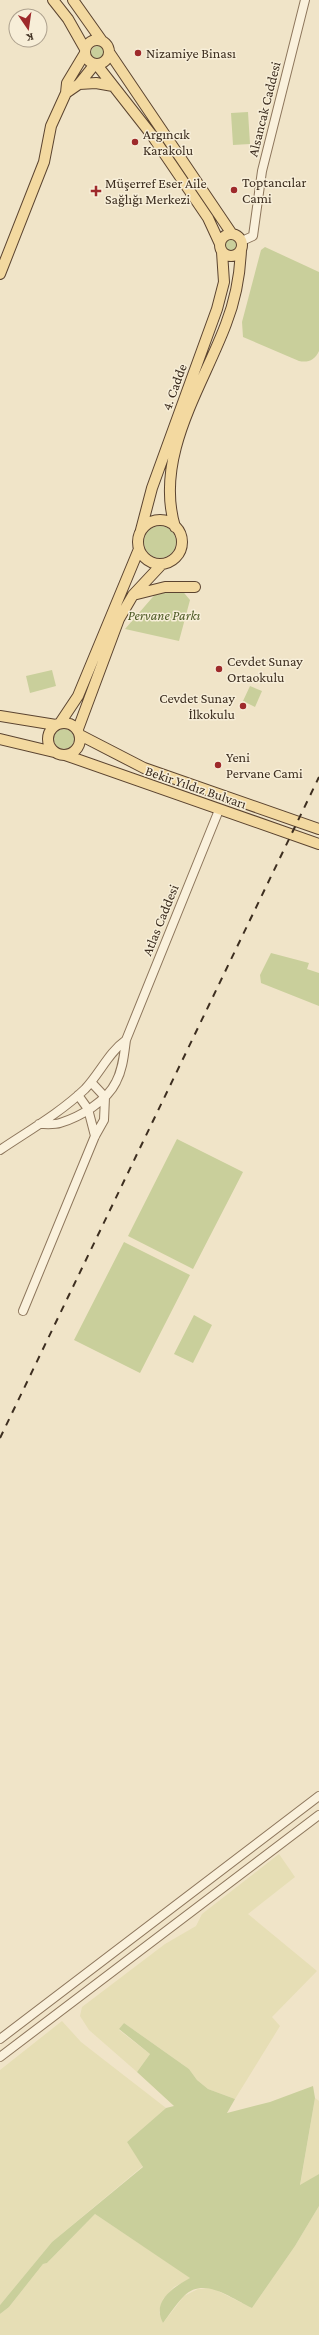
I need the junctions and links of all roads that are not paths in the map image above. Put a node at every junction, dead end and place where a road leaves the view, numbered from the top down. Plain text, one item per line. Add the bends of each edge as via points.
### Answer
1 (53, 0) edge
2 (73, 0) edge
3 (305, 0) edge
4 (102, 41) junction
5 (85, 51) junction
6 (109, 52) junction
7 (96, 65) junction
8 (79, 84) junction
9 (113, 86) junction
10 (66, 93) junction
11 (232, 234) junction
12 (242, 246) junction
13 (221, 248) junction
14 (0, 274) edge
15 (175, 527) junction
16 (141, 530) junction
17 (139, 549) junction
18 (162, 564) junction
19 (195, 587) dead end
20 (134, 595) junction
21 (0, 716) edge
22 (58, 724) junction
23 (79, 732) junction
24 (0, 739) edge
25 (54, 752) junction
26 (65, 756) junction
27 (219, 810) junction
28 (319, 829) edge
29 (319, 844) edge
30 (126, 1040) junction
31 (91, 1082) junction
32 (78, 1095) junction
33 (105, 1097) junction
34 (92, 1107) junction
35 (38, 1124) junction
36 (95, 1136) junction
37 (0, 1150) edge
38 (23, 1311) dead end
39 (319, 1796) edge
40 (319, 1815) edge
41 (0, 2039) edge
42 (0, 2057) edge

1 - 5 main road via 68,18
2 - 4 main road
3 - 12 street, Alsancak Caddesi via 262,171 253,236
4 - 5 main road via 91,41
4 - 6 main road
5 - 7 main road via 89,62
5 - 10 main road via 67,84
6 - 7 main road via 106,61
6 - 11 main road
7 - 8 main road
7 - 9 main road, 4. Cadde
8 - 9 main road
8 - 10 main road
9 - 13 main road, 4. Cadde via 151,134 200,207
10 - 14 main road via 51,126 44,162
11 - 12 main road via 236,235
11 - 13 main road via 224,236
12 - 13 main road via 239,254 230,256
12 - 15 main road, 4. Cadde via 238,282 227,323 172,460 169,493
13 - 16 main road, 4. Cadde via 224,282 217,309 152,488
15 - 16 main road via 167,521 157,520 148,523
15 - 18 main road via 181,535 180,550 171,561
16 - 17 main road
17 - 18 main road via 148,561
17 - 22 main road via 78,696
18 - 20 main road
19 - 20 main road via 165,587
20 - 23 main road via 117,625
21 - 22 main road
22 - 23 main road via 68,723
22 - 25 main road via 51,730 48,738
23 - 26 main road via 78,748
23 - 28 main road, Bekir Yıldız Bulvarı via 144,768
24 - 25 main road
25 - 26 main road
26 - 27 main road, Bekir Yıldız Bulvarı
27 - 29 main road, Bekir Yıldız Bulvarı
27 - 30 street, Atlas Caddesi
30 - 31 street, Atlas Caddesi via 116,1047
30 - 33 street, Atlas Caddesi via 119,1075
31 - 32 street, Atlas Caddesi
31 - 33 street
32 - 34 street
32 - 35 street, Atlas Caddesi
33 - 34 street, Atlas Caddesi
33 - 36 street via 104,1120
34 - 35 street, Atlas Caddesi via 58,1124
34 - 36 street
35 - 37 street, Atlas Caddesi
36 - 38 street
39 - 41 street
40 - 42 street

